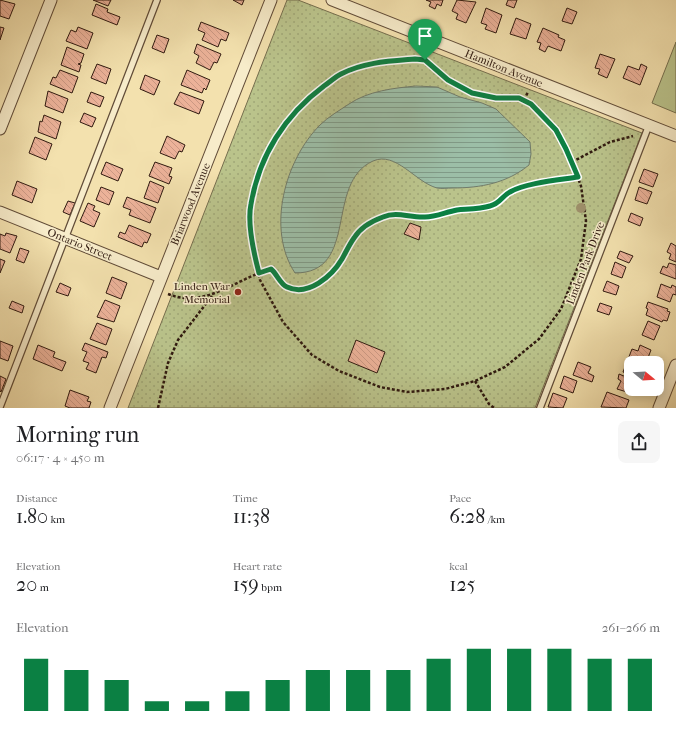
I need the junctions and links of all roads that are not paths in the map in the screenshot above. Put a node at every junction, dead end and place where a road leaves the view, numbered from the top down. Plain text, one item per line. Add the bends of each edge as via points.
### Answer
1 (50, 0) edge
2 (157, 0) edge
3 (271, 0) edge
4 (332, 0) edge
5 (649, 126) junction
6 (0, 129) edge
7 (676, 136) edge
8 (0, 212) edge
9 (64, 238) junction
10 (161, 277) junction
11 (676, 365) edge
12 (0, 407) edge
13 (110, 408) edge
14 (540, 408) edge
15 (659, 408) edge

1 - 6 street
2 - 9 lane
3 - 10 street, Briarwood Avenue
4 - 5 street, Hamilton Avenue
5 - 7 street, Hamilton Avenue
5 - 14 lane, Linden Park Drive
8 - 9 street, Ontario Street
9 - 10 street, Ontario Street
9 - 12 lane
10 - 13 street, Briarwood Avenue
11 - 15 street

